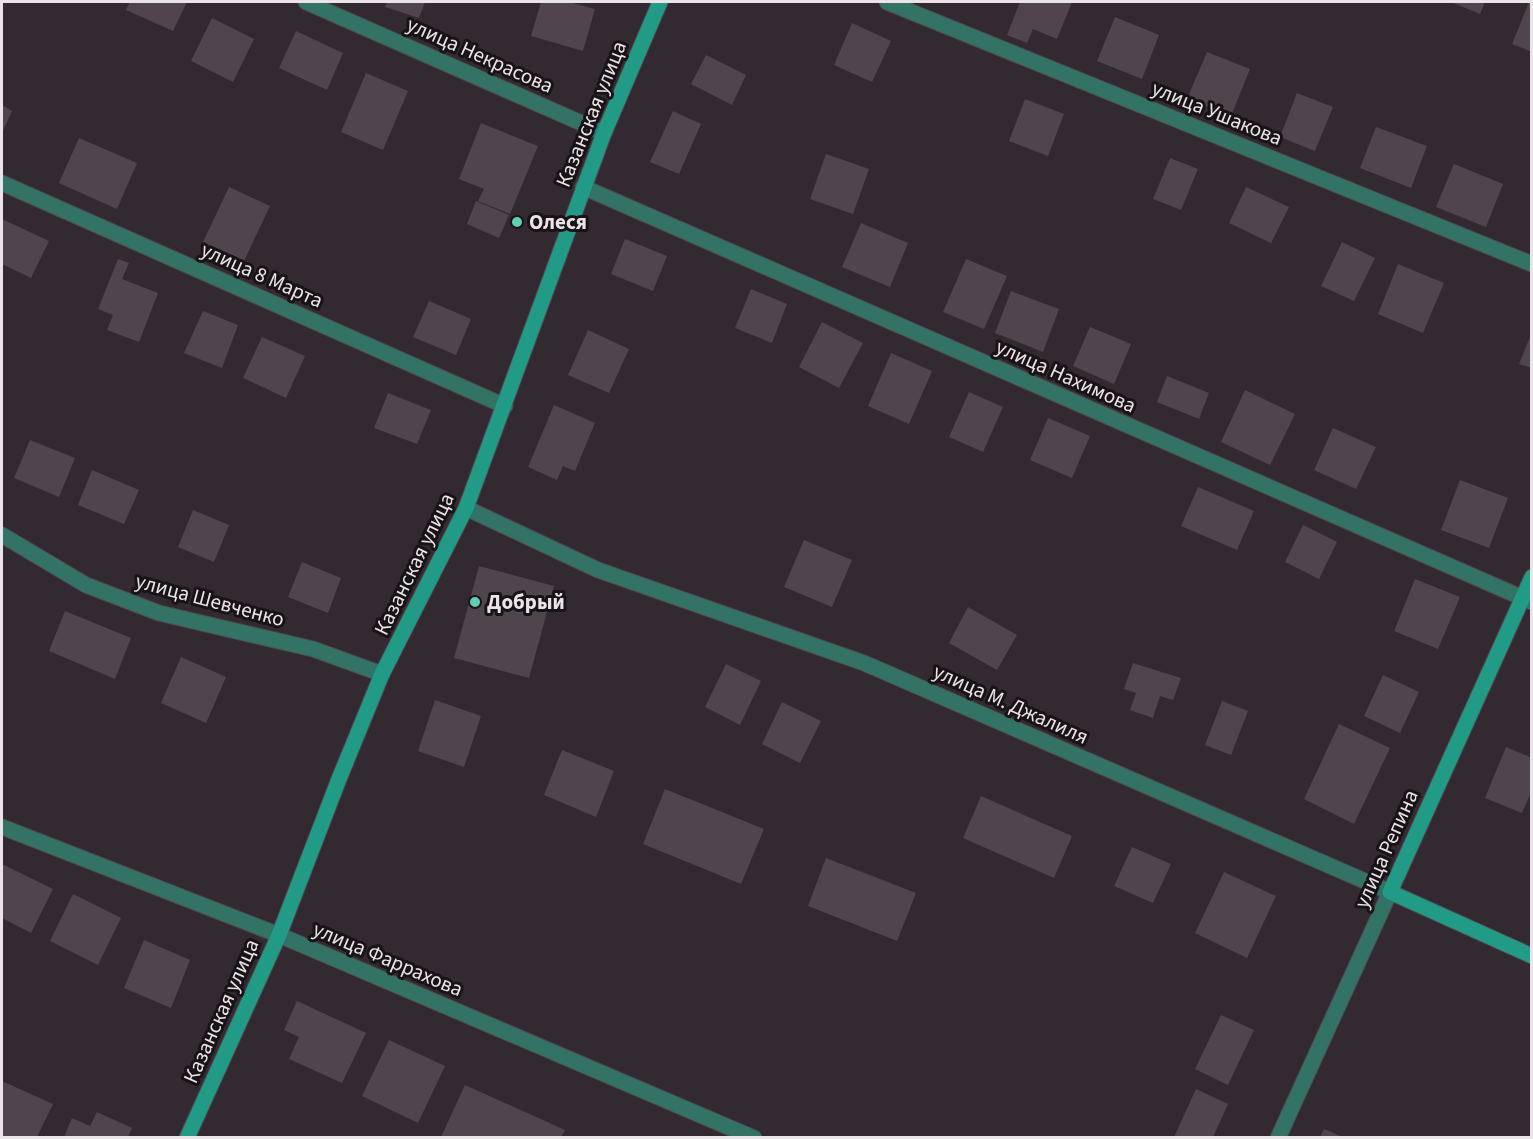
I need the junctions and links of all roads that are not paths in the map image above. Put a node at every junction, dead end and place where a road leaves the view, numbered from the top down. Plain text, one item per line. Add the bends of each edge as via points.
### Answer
1 (306, 2) edge
2 (660, 2) edge
3 (887, 2) edge
4 (604, 133) junction
5 (2, 183) edge
6 (583, 188) junction
7 (1532, 264) edge
8 (505, 406) junction
9 (466, 508) junction
10 (2, 535) edge
11 (1532, 577) edge
12 (1527, 600) edge
13 (382, 674) junction
14 (2, 827) edge
15 (1390, 892) junction
16 (279, 935) junction
17 (1532, 956) edge
18 (187, 1137) edge
19 (754, 1137) edge
20 (1278, 1137) edge

1 - 4 street, улица Некрасова
2 - 4 street, Казанская улица
3 - 7 street, улица Ушакова
4 - 6 street, Казанская улица
5 - 8 street, улица 8 Марта
6 - 8 street, Казанская улица
6 - 12 street, улица Нахимова
8 - 9 street, Казанская улица
9 - 13 street, Казанская улица
9 - 15 street, улица М. Джалиля via 598,570 864,663
10 - 13 street, улица Шевченко via 86,585 159,613 313,649
11 - 12 street, улица Репина
12 - 15 street, улица Репина
13 - 16 street, Казанская улица
14 - 16 street, улица Фаррахова
15 - 17 street, улица М. Джалиля
15 - 20 street, улица Репина
16 - 18 street, Казанская улица
16 - 19 street, улица Фаррахова

